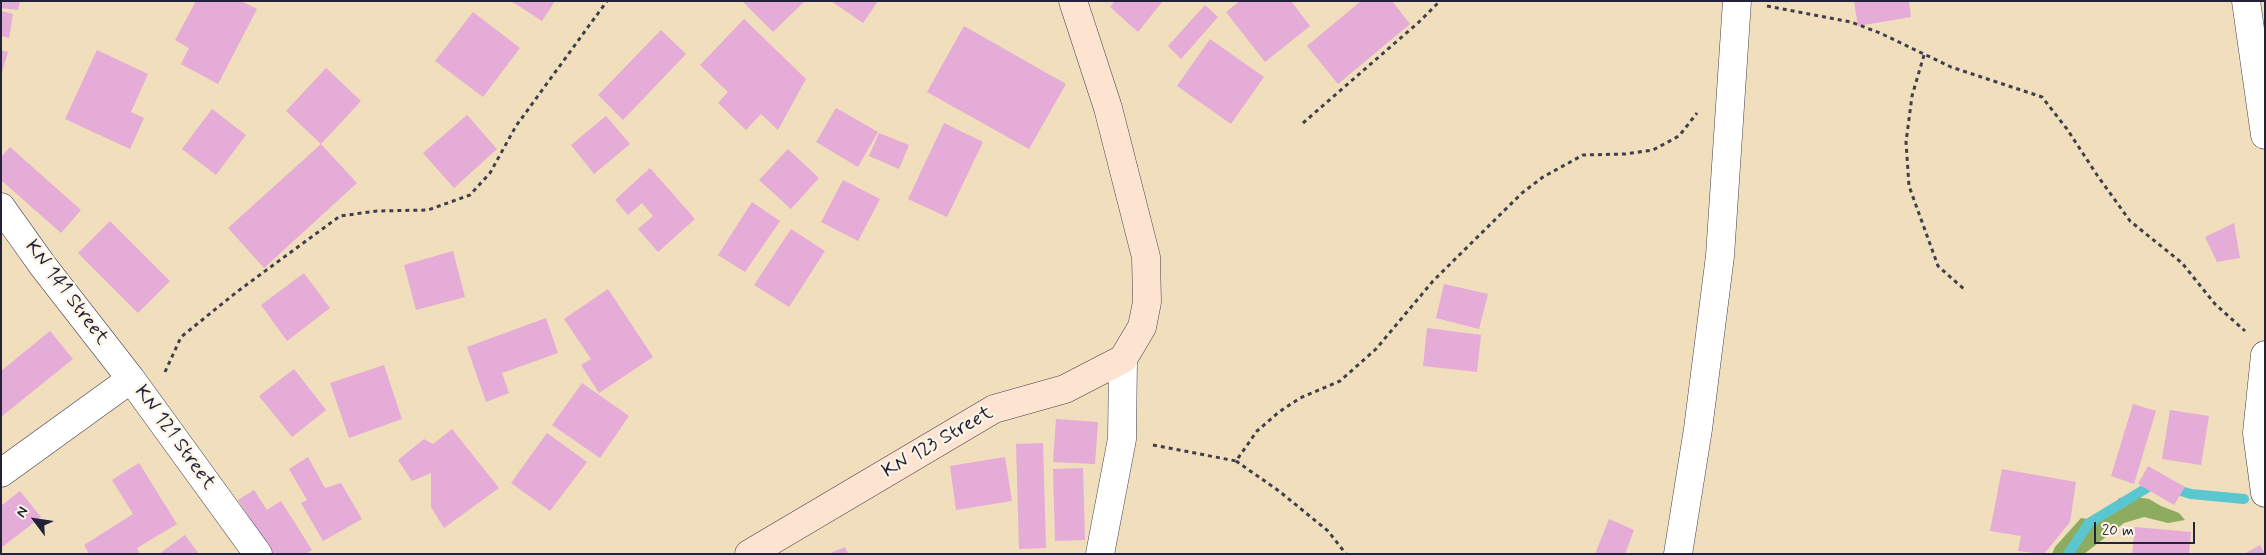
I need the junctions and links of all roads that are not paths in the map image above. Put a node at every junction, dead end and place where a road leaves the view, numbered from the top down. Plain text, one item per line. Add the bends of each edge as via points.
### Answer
1 (1073, 1) edge
2 (2246, 1) edge
3 (1748, 3) edge
4 (2265, 135) edge
5 (1, 206) edge
6 (2258, 346) edge
7 (1122, 359) junction
8 (132, 379) junction
9 (1, 473) edge
10 (2265, 493) edge
11 (258, 554) edge
12 (749, 554) edge
13 (1100, 554) edge
14 (1678, 554) edge

1 - 7 main road, KN 123 Street via 1108,108 1146,257 1147,302 1142,328
2 - 4 street
3 - 14 street via 1728,115 1720,256
5 - 8 street, KN 141 Street
6 - 10 street via 2257,433
7 - 12 main road, KN 123 Street via 1065,389 994,409
7 - 13 street via 1122,439
8 - 9 street, KN 121 Street
8 - 11 street, KN 121 Street

